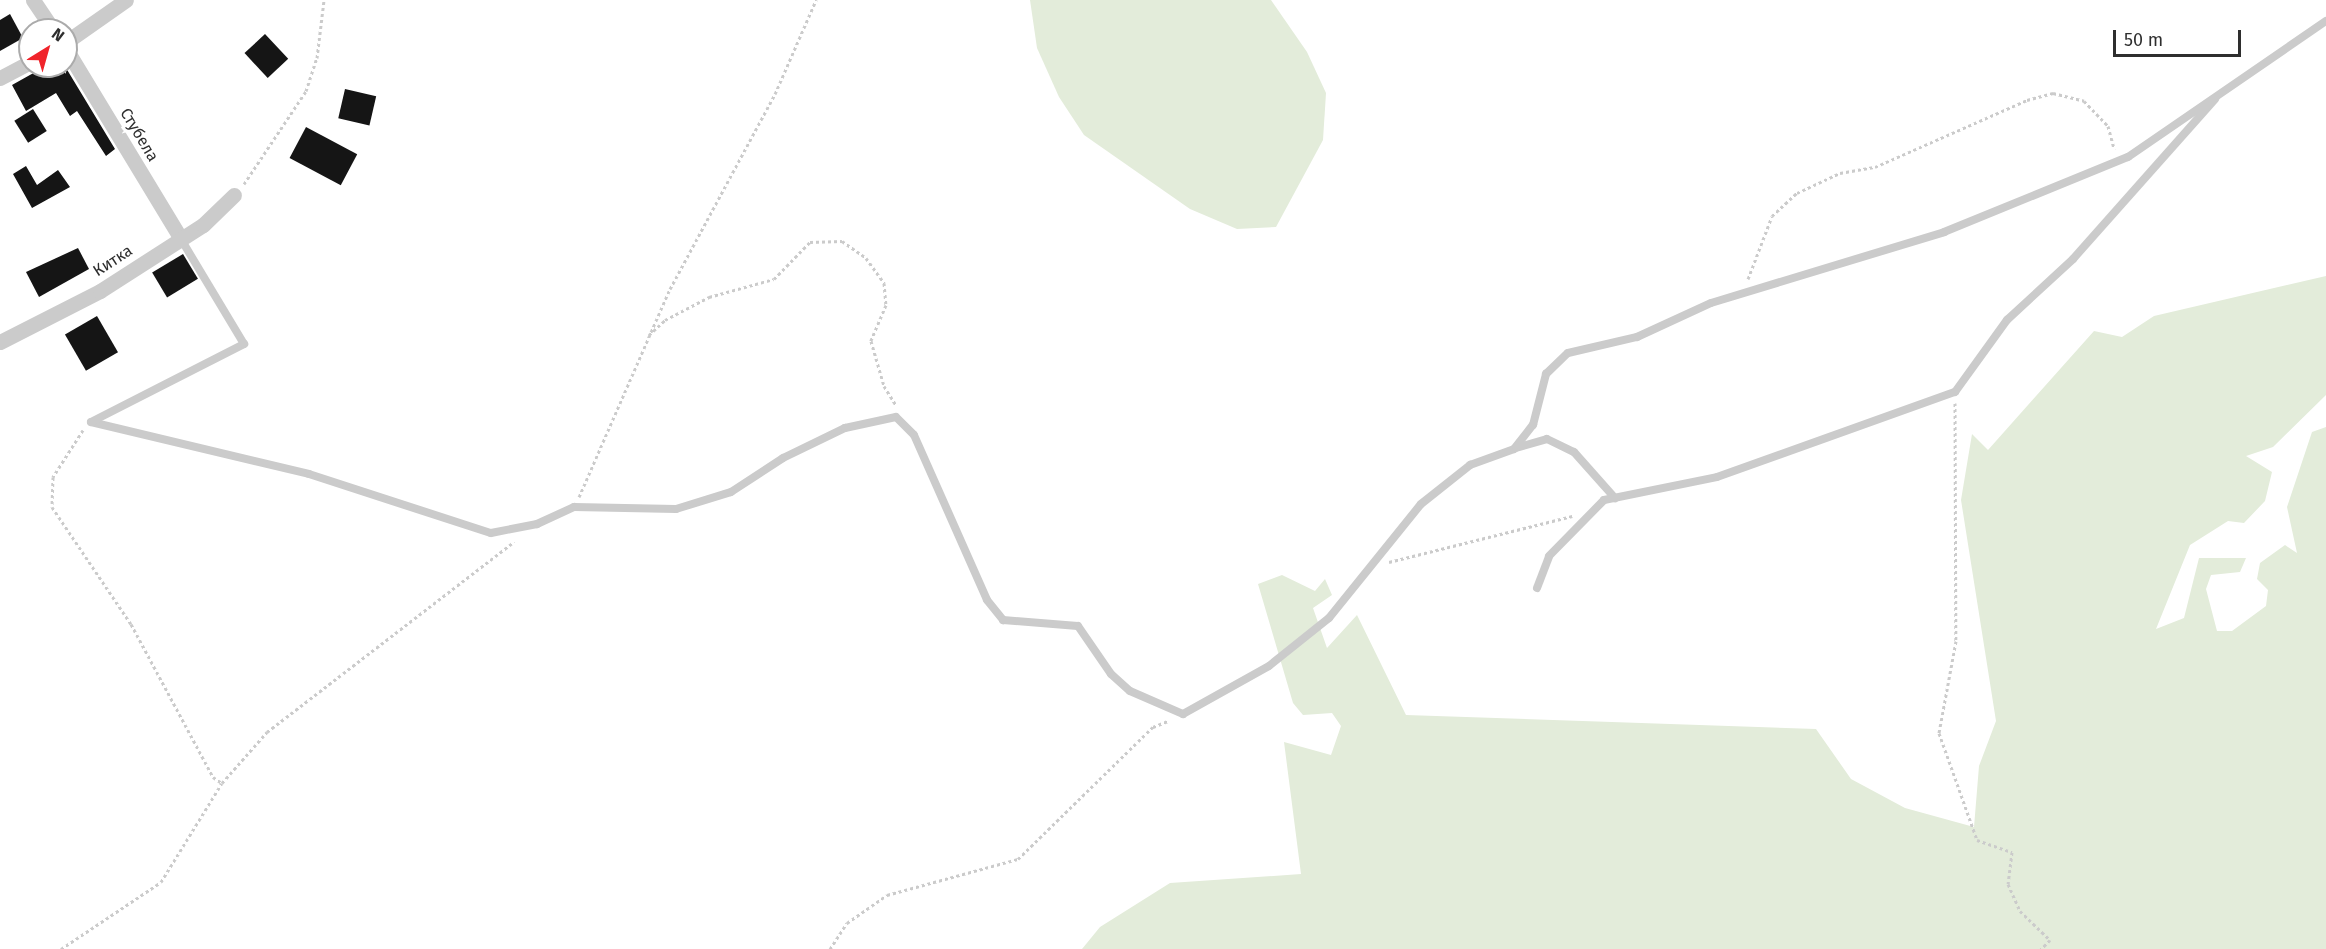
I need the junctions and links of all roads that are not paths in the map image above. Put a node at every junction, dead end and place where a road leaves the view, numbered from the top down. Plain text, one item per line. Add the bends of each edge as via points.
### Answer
1 (33, 0) edge
2 (126, 0) edge
3 (45, 18) edge
4 (2326, 21) edge
5 (78, 34) edge
6 (18, 68) edge
7 (78, 69) edge
8 (0, 78) edge
9 (2224, 89) junction
10 (234, 195) road end
11 (180, 239) junction
12 (0, 342) edge
13 (1514, 448) junction
14 (1615, 498) junction
15 (1537, 588) dead end

1 - 3 street
2 - 5 street
4 - 9 lane
6 - 8 street
7 - 11 street, Стубела
9 - 13 lane via 2112,163 1944,232 1740,294 1637,337 1568,353 1546,374 1533,425
9 - 14 lane via 2073,259 2007,320 1955,392 1717,477
10 - 11 street, Китка
11 - 12 street, Китка via 100,291
11 - 13 lane via 244,344 91,422 309,474 475,532 537,524 574,507 676,509 731,492 783,458 880,416 907,424 987,600 1003,620 1078,626 1111,674 1130,691 1183,714 1269,666 1329,618 1421,504 1470,465
13 - 14 lane via 1547,439 1574,452
14 - 15 lane via 1590,513 1549,556

